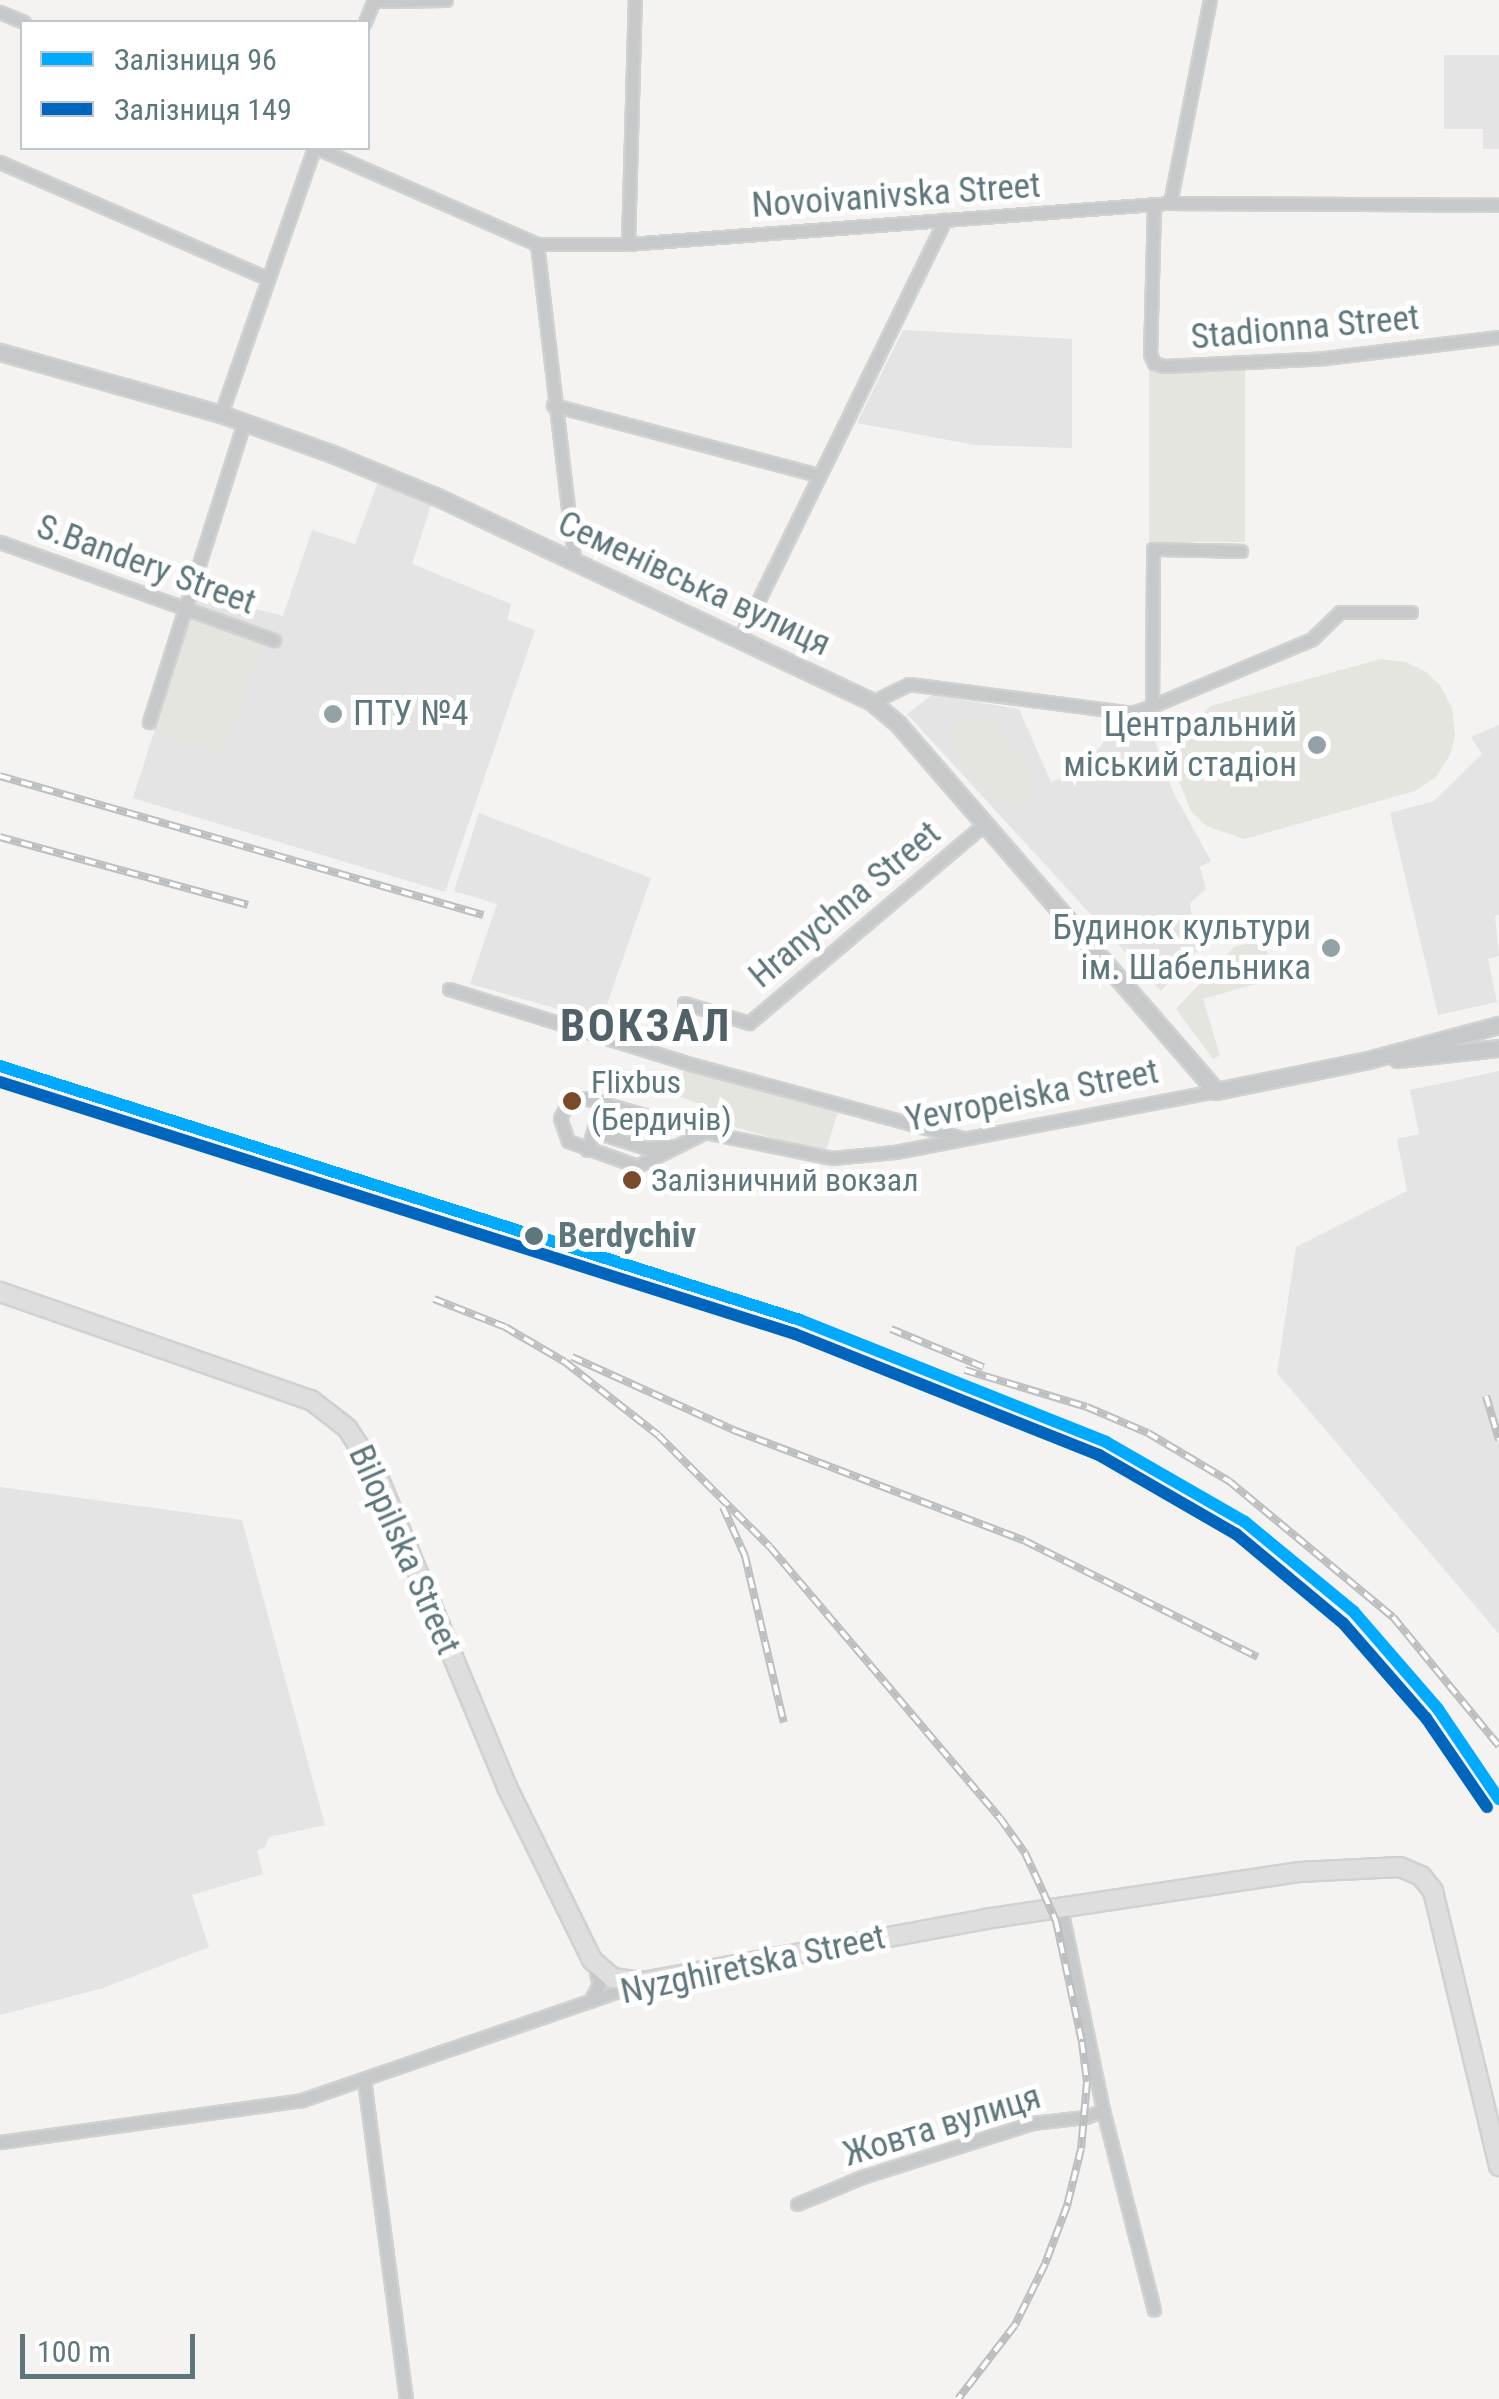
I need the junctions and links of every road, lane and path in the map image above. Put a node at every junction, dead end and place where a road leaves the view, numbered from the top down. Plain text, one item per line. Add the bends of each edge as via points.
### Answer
1 (446, 0) edge
2 (635, 0) edge
3 (1210, 0) edge
4 (374, 1) edge
5 (314, 150) edge
6 (320, 150) edge
7 (0, 162) edge
8 (1170, 203) junction
9 (1154, 204) junction
10 (1499, 204) edge
11 (946, 219) junction
12 (538, 244) junction
13 (628, 244) junction
14 (268, 278) junction
15 (1499, 337) edge
16 (0, 352) edge
17 (552, 405) junction
18 (221, 414) junction
19 (244, 422) junction
20 (818, 476) junction
21 (0, 542) edge
22 (1241, 551) dead end
23 (574, 560) junction
24 (188, 606) junction
25 (1411, 612) dead end
26 (740, 638) junction
27 (274, 640) dead end
28 (872, 702) junction
29 (1152, 706) junction
30 (149, 722) dead end
31 (983, 825) junction
32 (448, 989) dead end
33 (684, 1003) dead end
34 (1499, 1025) edge
35 (1499, 1048) edge
36 (1368, 1060) junction
37 (1216, 1091) junction
38 (603, 1102) junction
39 (593, 1132) junction
40 (705, 1132) junction
41 (968, 1139) junction
42 (678, 1145) junction
43 (586, 1150) junction
44 (0, 1292) edge
45 (1061, 1909) junction
46 (592, 1960) junction
47 (642, 1982) junction
48 (586, 2004) junction
49 (364, 2080) junction
50 (1104, 2110) junction
51 (0, 2142) edge
52 (1499, 2166) edge
53 (798, 2204) dead end
54 (1154, 2310) dead end
55 (406, 2399) edge

1 - 4 street
2 - 13 street
3 - 8 street
5 - 14 street
6 - 12 street, Novoivanivska Street
7 - 14 street
8 - 9 street, Novoivanivska Street
8 - 10 street, Novoivanivska Street
9 - 11 street, Novoivanivska Street
9 - 15 street, Stadionna Street via 1150,354 1164,366 1325,358
11 - 13 street, Novoivanivska Street
11 - 20 street
12 - 13 street, Novoivanivska Street
12 - 17 street
14 - 18 street
16 - 18 street, Семенівська вулиця
17 - 20 street
17 - 23 street
18 - 19 street, Семенівська вулиця
19 - 23 street, Семенівська вулиця via 434,496
19 - 24 street
20 - 26 street
21 - 24 street, S.Bandery Street
22 - 29 street via 1153,550
23 - 26 street, Семенівська вулиця
24 - 27 street, S.Bandery Street
24 - 30 street
25 - 29 street via 1340,612 1312,639
26 - 28 street, Семенівська вулиця
28 - 29 street via 909,684 1132,713
28 - 31 street, Семенівська вулиця
31 - 33 street, Hranychna Street via 749,1022
31 - 37 street, Семенівська вулиця
32 - 41 street
34 - 36 street, Yevropeiska Street
35 - 36 street, Yevropeiska Street
36 - 37 street, Yevropeiska Street
37 - 41 street, Yevropeiska Street
38 - 39 street
38 - 40 street, Yevropeiska Street
38 - 43 street via 576,1099 560,1118 568,1142
39 - 42 street via 647,1148
39 - 43 street
40 - 41 street, Yevropeiska Street via 832,1158
40 - 42 street
42 - 43 street via 642,1166
44 - 46 main road, Bilopilska Street via 311,1400 347,1428 376,1472 506,1787
45 - 47 main road, Nyzghiretska Street
45 - 50 street
45 - 52 main road, Nyzghiretska Street via 1298,1872 1391,1866 1421,1876 1433,1891
46 - 47 main road via 612,1978
46 - 48 street via 599,1985
47 - 48 street, Nyzghiretska Street
48 - 49 street, Nyzghiretska Street
49 - 51 street, Nyzghiretska Street via 275,2106
49 - 55 street
50 - 53 street, Жовта вулиця via 1032,2123
50 - 54 street

